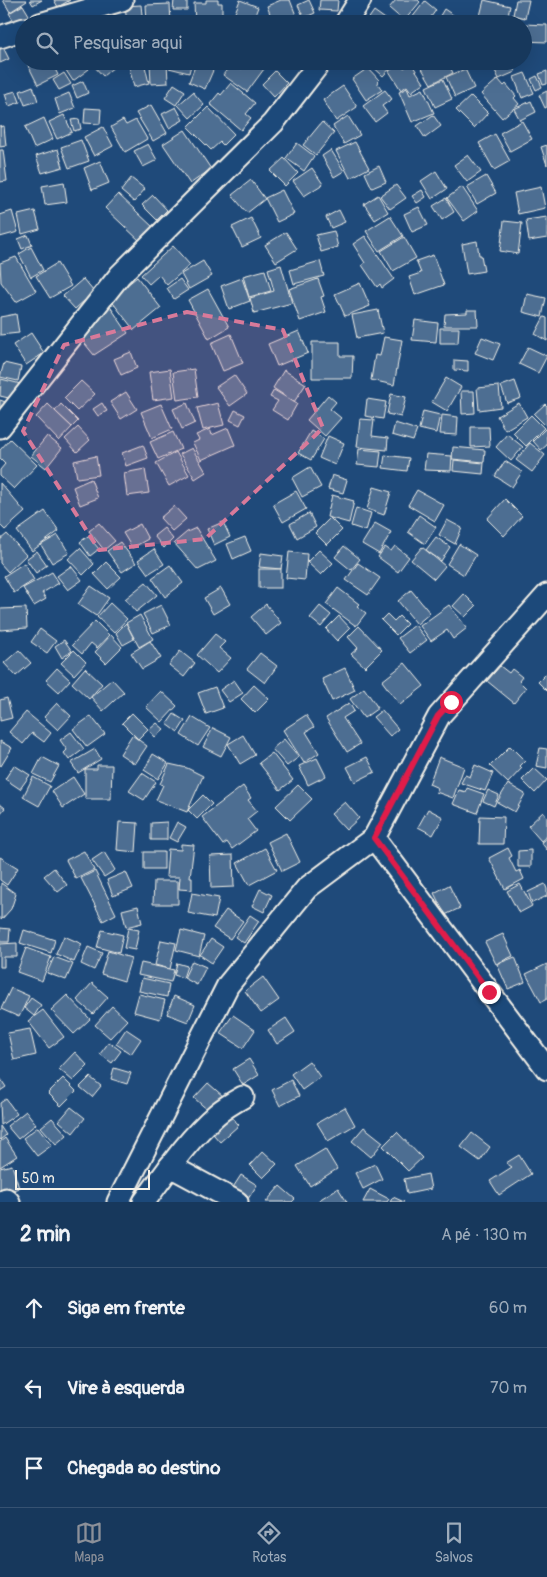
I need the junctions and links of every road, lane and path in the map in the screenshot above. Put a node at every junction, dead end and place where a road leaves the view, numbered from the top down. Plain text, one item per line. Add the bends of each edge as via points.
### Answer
1 (122, 0) edge
2 (360, 0) edge
3 (71, 15) edge
4 (351, 15) edge
5 (15, 31) edge
6 (0, 37) edge
7 (314, 70) edge
8 (0, 427) edge
9 (547, 595) edge
10 (374, 838) junction
11 (547, 1070) edge
12 (243, 1097) dead end
13 (170, 1166) junction
14 (118, 1202) edge
15 (144, 1202) edge
16 (237, 1202) edge

1 - 3 street
2 - 4 street
5 - 6 street
7 - 8 street via 273,123 120,275
9 - 10 street via 438,716
10 - 11 street
10 - 14 street via 307,888 228,985
12 - 13 street via 218,1113
13 - 15 street
13 - 16 street

